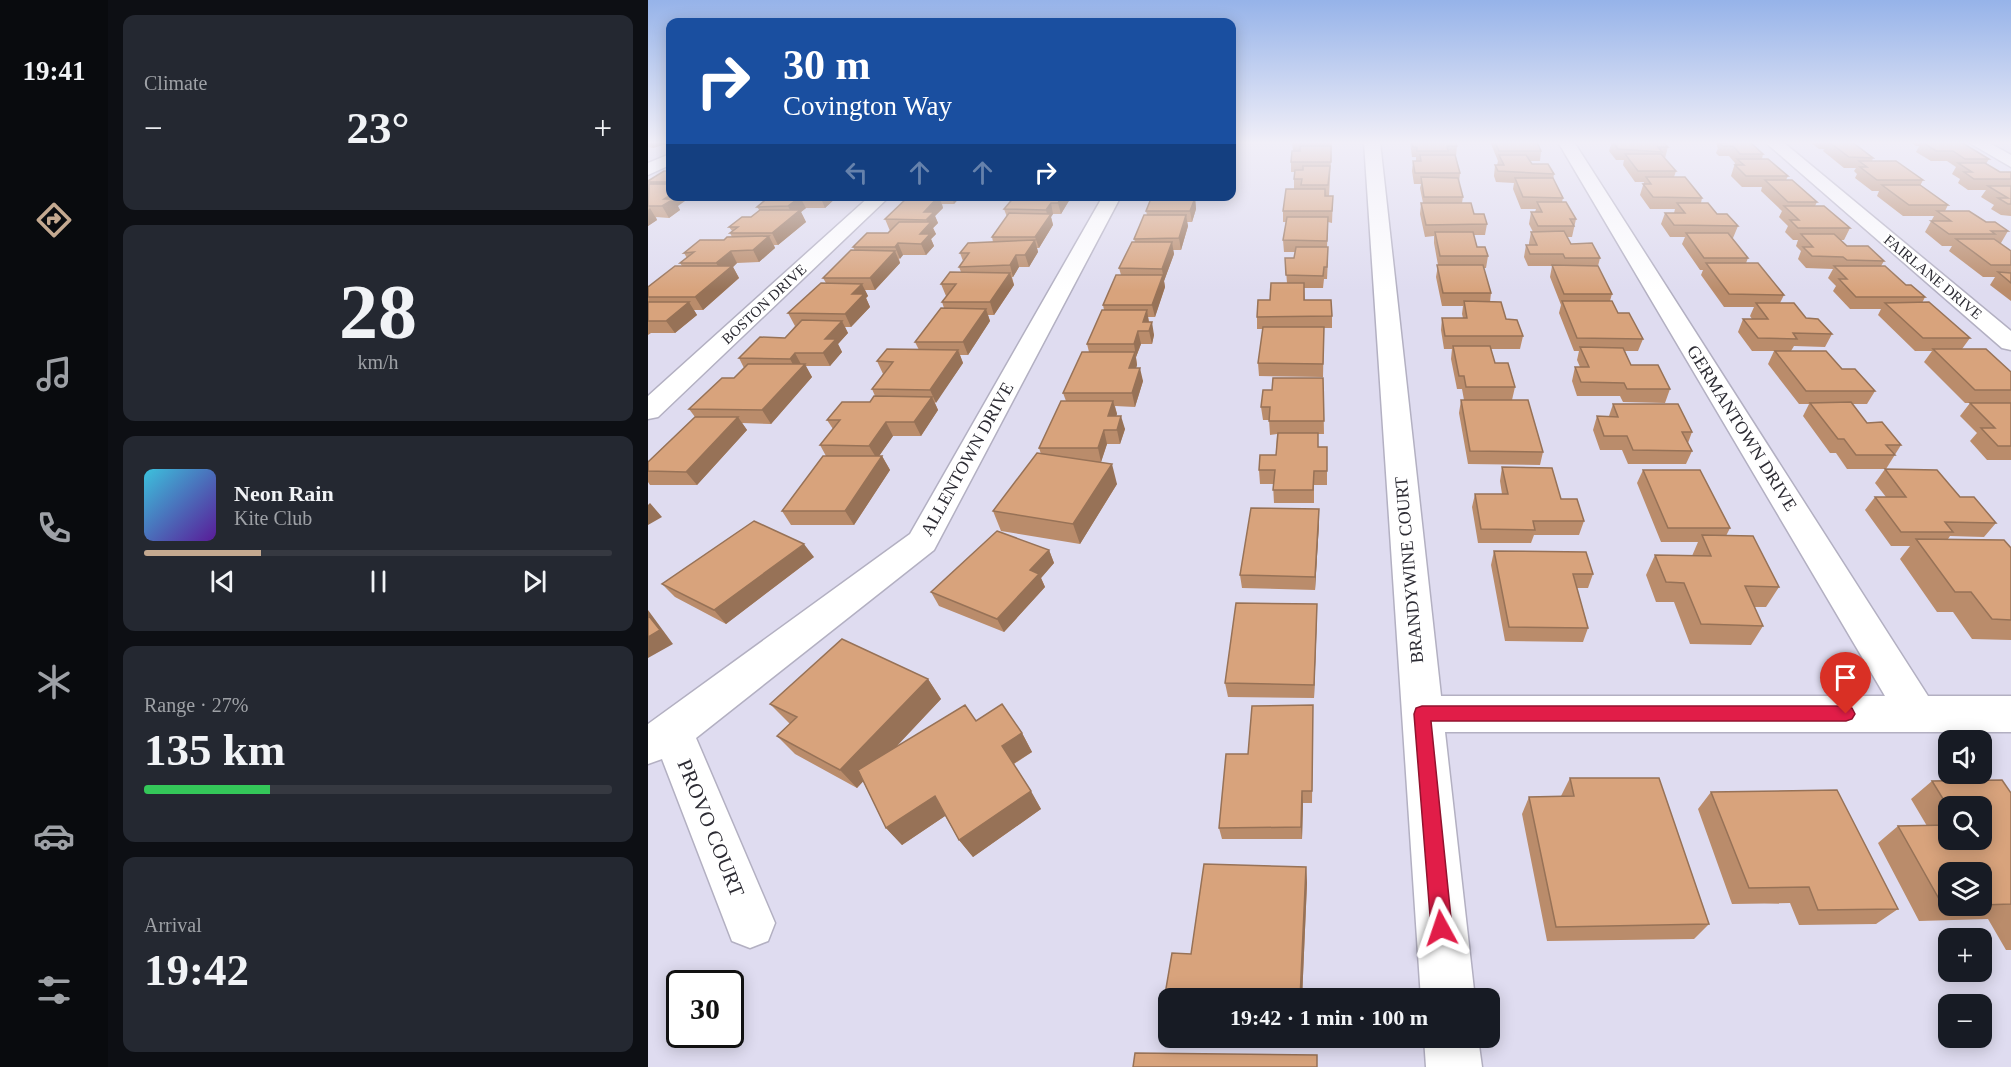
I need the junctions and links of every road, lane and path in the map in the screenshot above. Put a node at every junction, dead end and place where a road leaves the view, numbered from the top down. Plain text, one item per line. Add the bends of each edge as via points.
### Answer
1 (1376, 192) edge
2 (1597, 192) edge
3 (1832, 192) edge
4 (876, 201) edge
5 (1109, 201) edge
6 (2011, 343) edge
7 (648, 411) edge
8 (1422, 714) junction
9 (1917, 714) junction
10 (2011, 714) edge
11 (660, 738) edge
12 (750, 923) dead end
13 (1447, 988) edge
14 (1452, 1048) edge
15 (1454, 1067) edge

1 - 8 street, BRANDYWINE COURT
2 - 9 street, GERMANTOWN DRIVE
3 - 6 street, FAIRLANE DRIVE
4 - 7 street, BOSTON DRIVE
5 - 11 street, ALLENTOWN DRIVE via 922,542
8 - 9 street
8 - 13 street, BRANDYWINE COURT
9 - 10 street
11 - 12 street, PROVO COURT
14 - 15 street

